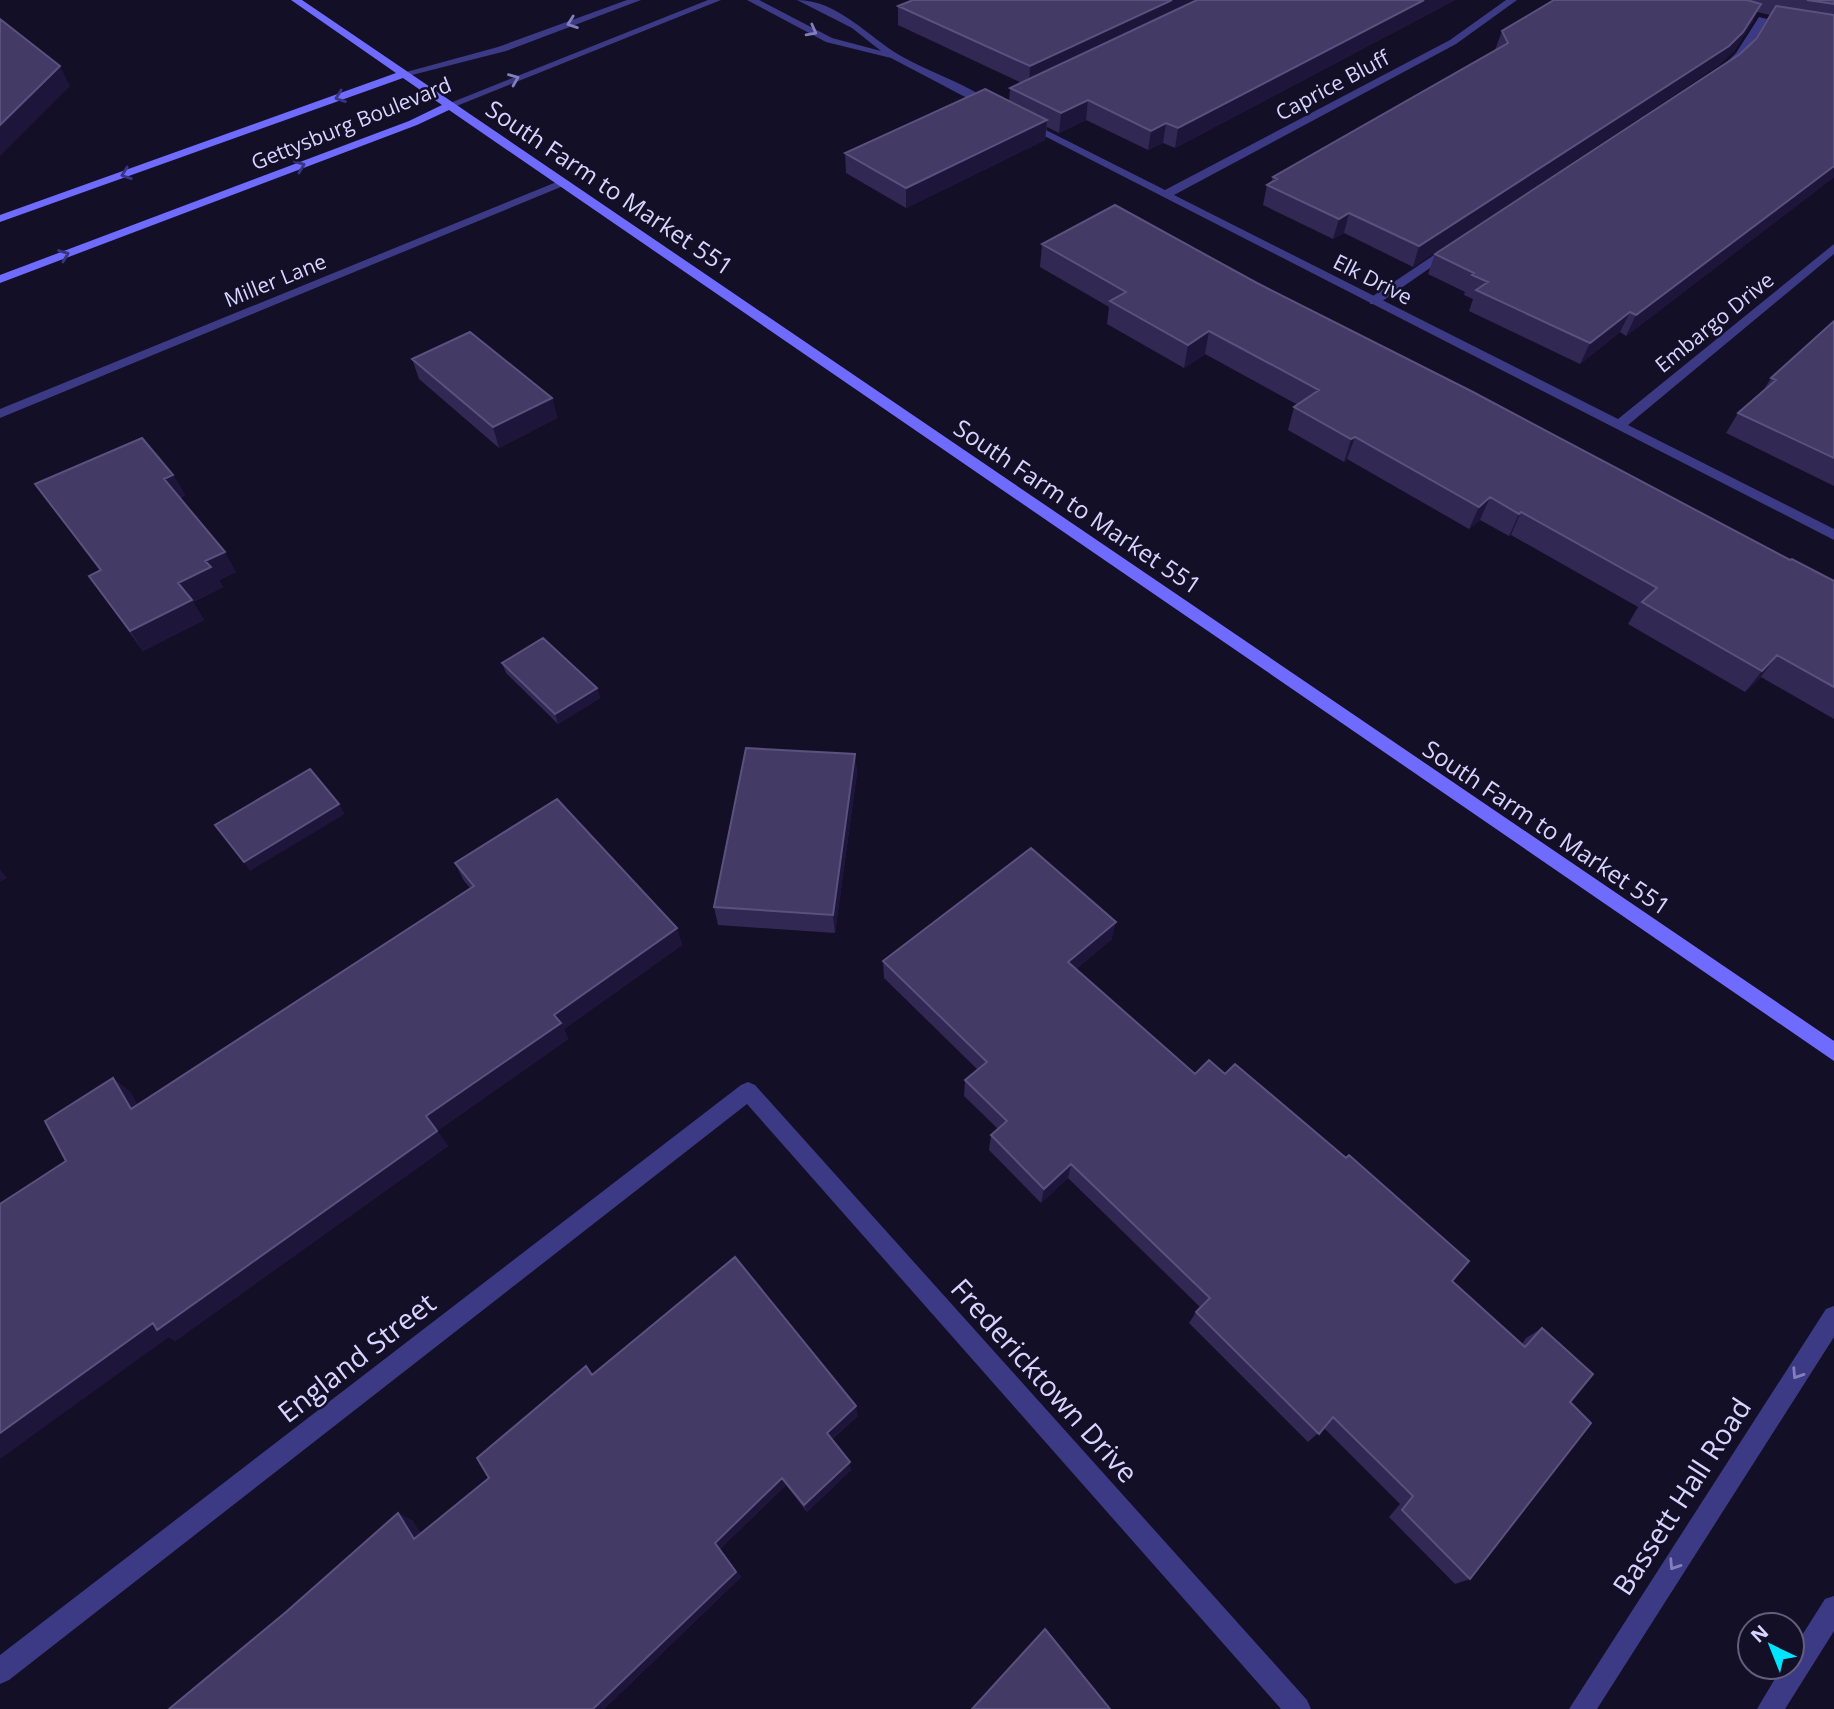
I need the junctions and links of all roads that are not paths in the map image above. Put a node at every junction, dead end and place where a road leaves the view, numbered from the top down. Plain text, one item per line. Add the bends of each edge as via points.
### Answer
1 (296, 0) edge
2 (636, 0) edge
3 (716, 0) edge
4 (752, 0) edge
5 (802, 0) edge
6 (1511, 0) edge
7 (1749, 16) edge
8 (895, 58) junction
9 (404, 74) junction
10 (1714, 77) edge
11 (450, 105) junction
12 (1002, 108) edge
13 (1018, 120) edge
14 (564, 182) junction
15 (1165, 195) junction
16 (0, 219) edge
17 (1465, 241) edge
18 (1834, 248) edge
19 (0, 279) edge
20 (1374, 300) junction
21 (0, 414) edge
22 (1618, 426) junction
23 (1834, 535) edge
24 (1834, 1052) edge
25 (748, 1091) joint
26 (1834, 1317) edge
27 (1834, 1608) edge
28 (0, 1671) edge
29 (1298, 1709) edge
30 (1582, 1709) edge
31 (1770, 1709) edge

1 - 9 main road, South Farm to Market 551
2 -> 9 street, Gettysburg Boulevard via 502,49
11 -> 3 street, Gettysburg Boulevard
4 -> 8 street via 829,40
5 - 8 street via 855,26
6 - 15 street, Caprice Bluff via 1452,42
7 - 10 street via 1768,20 1740,55
8 - 12 street
9 - 11 main road, South Farm to Market 551
9 -> 16 main road, Gettysburg Boulevard
11 - 14 main road, South Farm to Market 551
19 -> 11 main road, Gettysburg Boulevard via 413,124
13 - 15 street, Elk Drive
14 - 21 street, Miller Lane
14 - 24 main road, South Farm to Market 551
15 - 20 street, Elk Drive
17 - 20 street
18 - 22 street, Embargo Drive
20 - 22 street, Elk Drive
22 - 23 street, Elk Drive
25 - 28 street, England Street
25 - 29 street, Fredericktown Drive
26 -> 30 street, Bassett Hall Road
27 - 31 street

